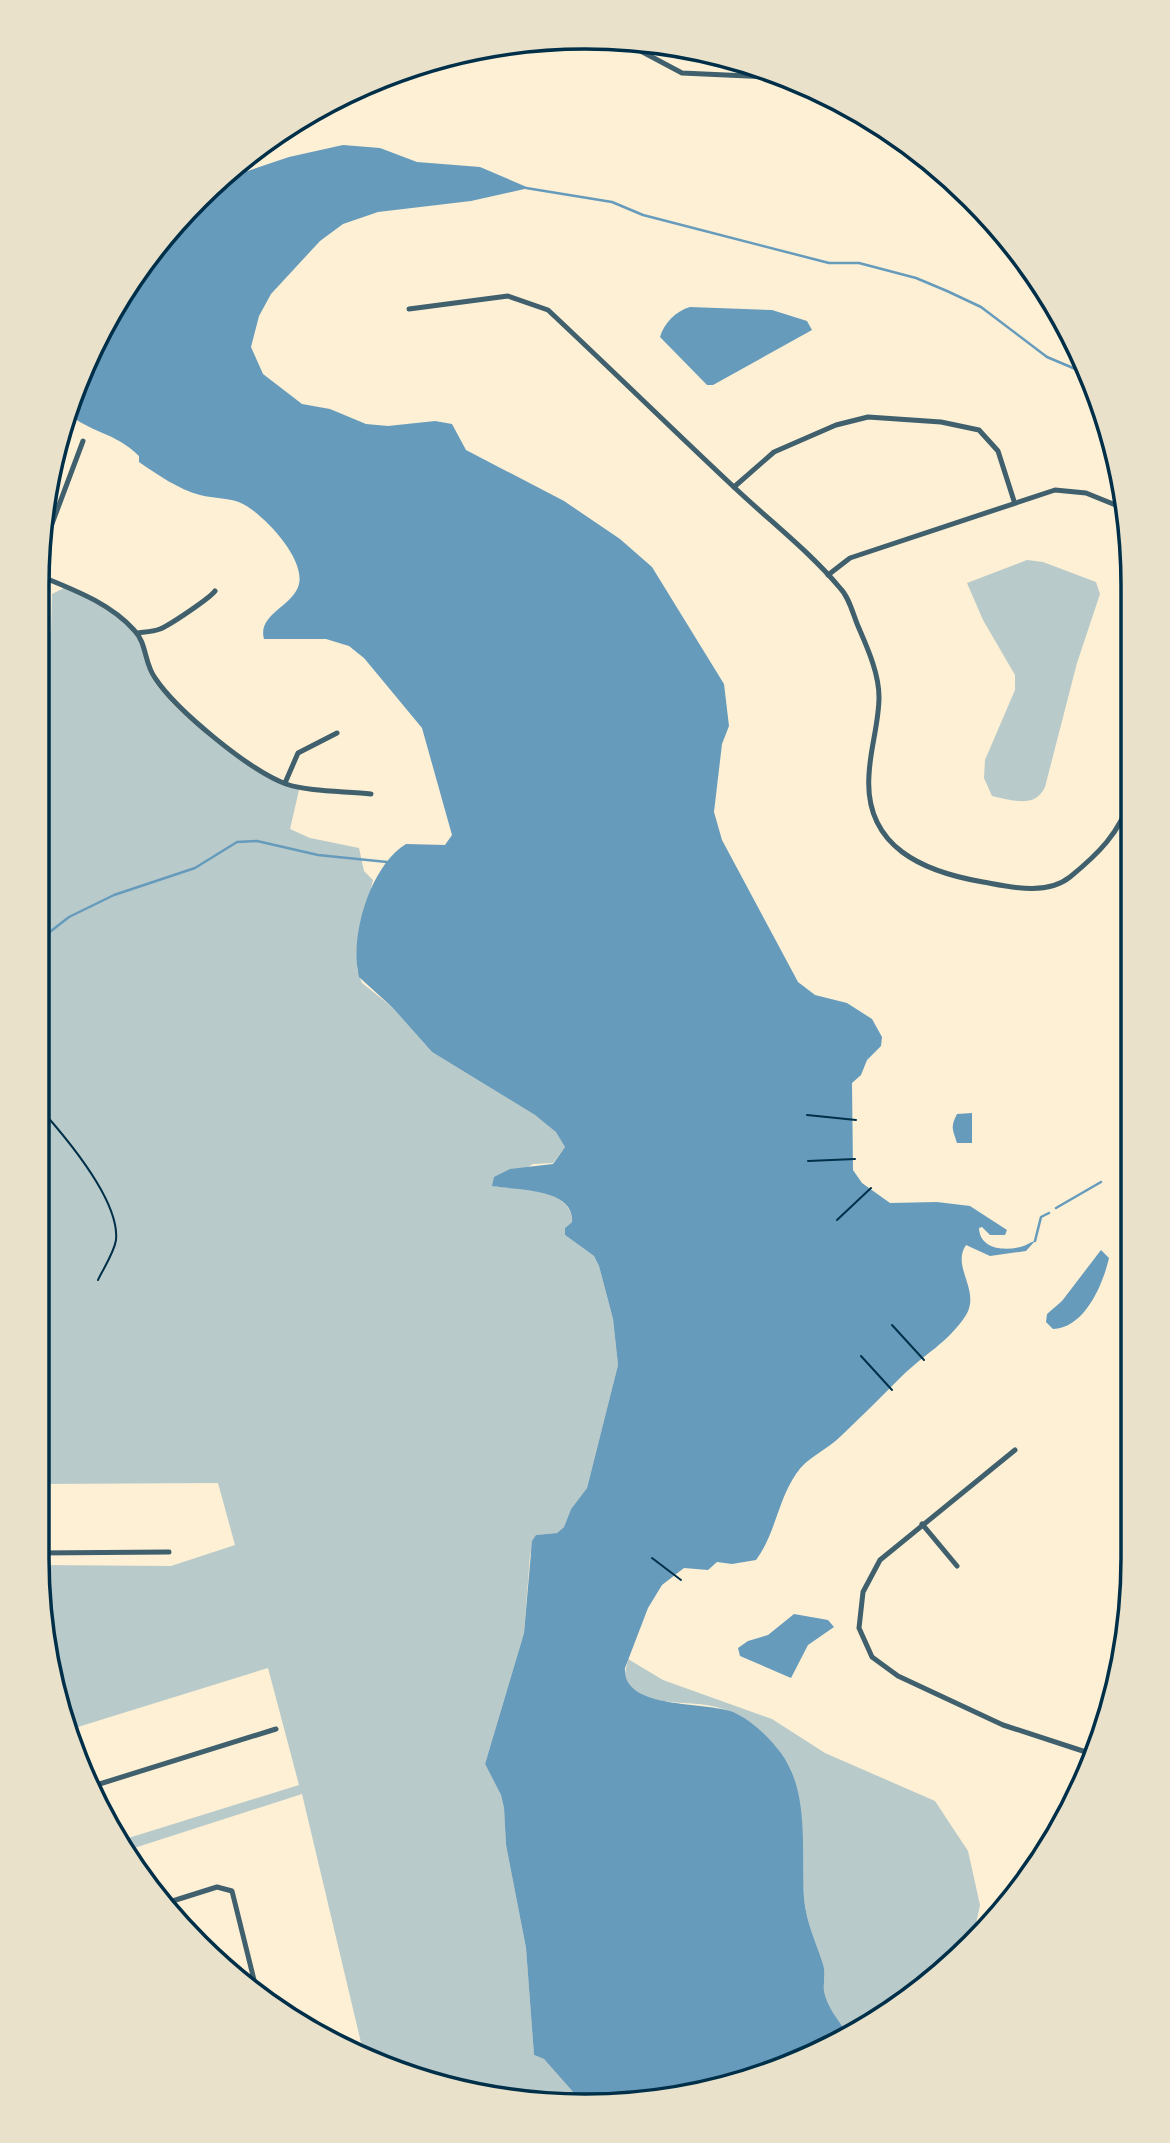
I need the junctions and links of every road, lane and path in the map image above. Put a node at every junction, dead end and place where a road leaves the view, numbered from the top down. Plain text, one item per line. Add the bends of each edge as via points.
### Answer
1 (643, 53) edge
2 (756, 77) edge
3 (409, 309) dead end
4 (83, 442) dead end
5 (734, 487) junction
6 (1014, 501) junction
7 (1115, 505) edge
8 (53, 520) edge
9 (828, 575) junction
10 (49, 580) edge
11 (215, 590) dead end
12 (137, 633) junction
13 (337, 733) dead end
14 (285, 783) junction
15 (371, 794) dead end
16 (1121, 822) edge
17 (807, 1115) dead end
18 (49, 1118) edge
19 (856, 1120) dead end
20 (855, 1159) dead end
21 (808, 1161) dead end
22 (871, 1188) dead end
23 (837, 1220) dead end
24 (98, 1280) dead end
25 (891, 1325) dead end
26 (861, 1356) dead end
27 (924, 1360) dead end
28 (892, 1390) dead end
29 (1015, 1450) dead end
30 (922, 1524) junction
31 (169, 1552) dead end
32 (49, 1553) edge
33 (652, 1558) dead end
34 (957, 1566) dead end
35 (681, 1580) dead end
36 (276, 1728) dead end
37 (1085, 1752) edge
38 (99, 1784) edge
39 (174, 1901) edge
40 (254, 1979) edge

1 - 2 street via 682,74
3 - 5 street via 508,296 548,310
4 - 8 street
5 - 6 street via 775,452 836,425 868,417 941,422 979,430 998,451
5 - 9 street
6 - 7 street via 1055,490 1086,493
6 - 9 street via 850,558
9 - 16 street via 842,590 877,681 869,788 884,831 903,854 942,875 1050,887 1069,878 1111,839
10 - 12 street via 103,605
11 - 12 street via 206,602 163,628
12 - 14 street via 149,669 163,688 240,758
13 - 14 street via 299,753
14 - 15 street
17 - 19 path
18 - 24 path via 113,1214 116,1242
20 - 21 path
22 - 23 path
25 - 27 path
26 - 28 path
29 - 30 street
30 - 34 street
30 - 37 street via 880,1560 863,1592 859,1628 872,1657 898,1676 1003,1725
31 - 32 street
33 - 35 path
36 - 38 street
39 - 40 street via 218,1887 232,1891

